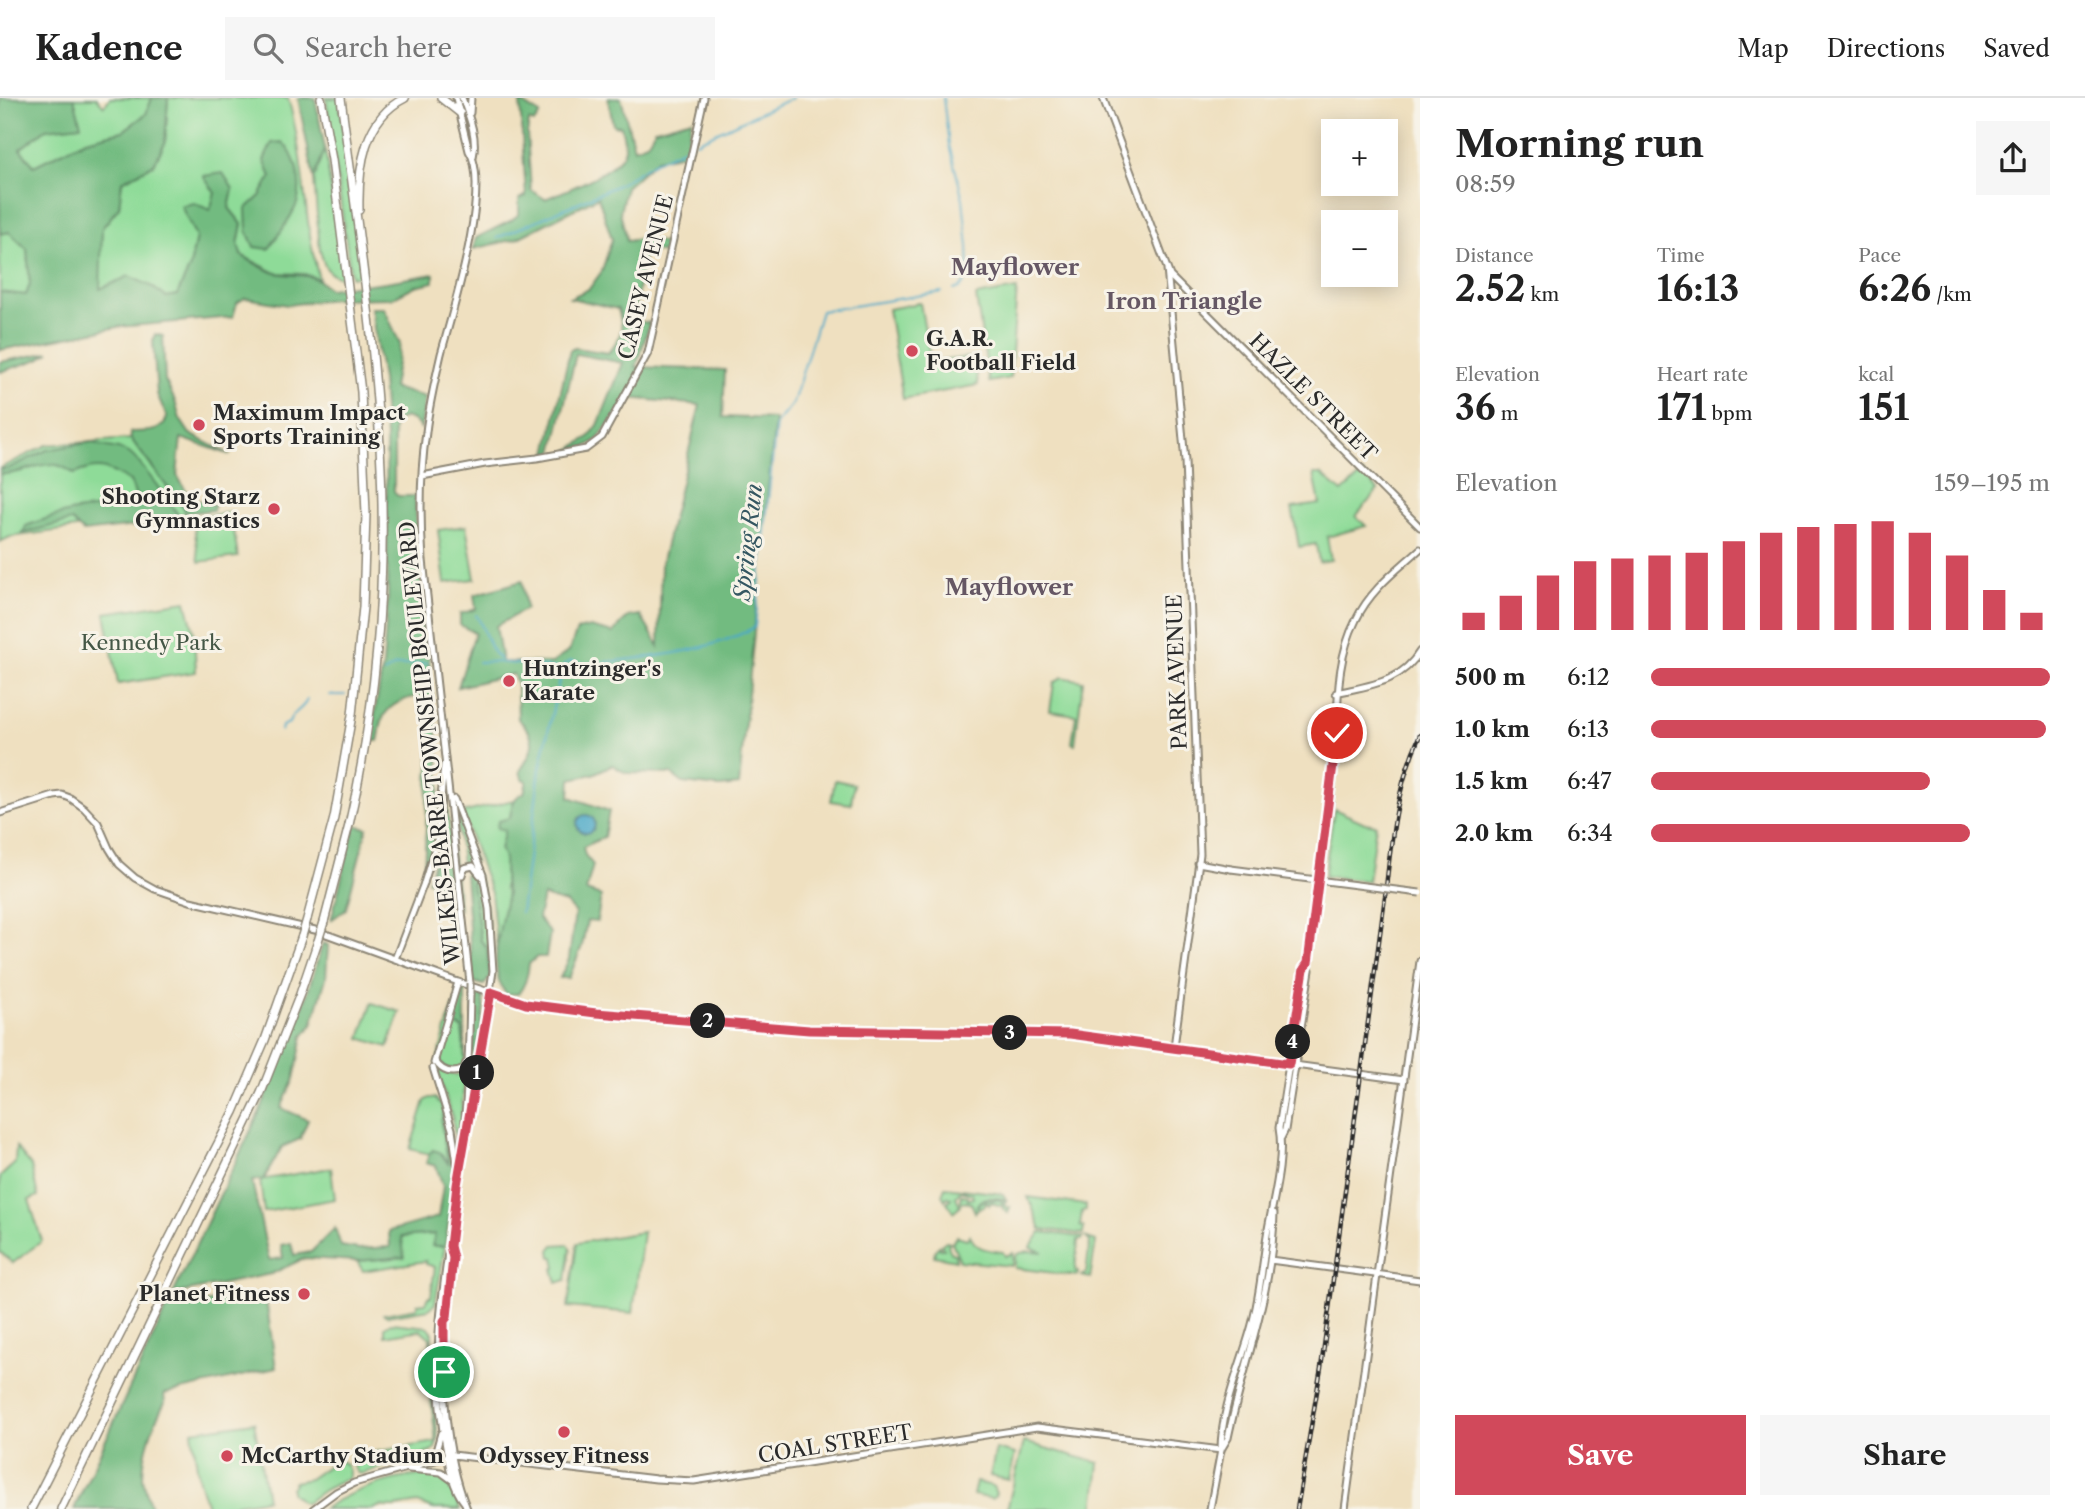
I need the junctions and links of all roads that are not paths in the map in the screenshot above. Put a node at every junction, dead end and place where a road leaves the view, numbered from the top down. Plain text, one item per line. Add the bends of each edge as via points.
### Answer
1 (321, 98) edge
2 (341, 98) edge
3 (405, 98) edge
4 (441, 98) edge
5 (456, 98) edge
6 (462, 98) edge
7 (471, 98) edge
8 (704, 98) edge
9 (1103, 98) edge
10 (460, 113) junction
11 (471, 123) junction
12 (473, 157) junction
13 (360, 249) junction
14 (1167, 269) junction
15 (1175, 281) junction
16 (1170, 294) junction
17 (422, 476) junction
18 (1420, 527) edge
19 (1420, 549) edge
20 (1420, 651) edge
21 (1336, 693) junction
22 (446, 755) junction
23 (451, 793) junction
24 (0, 813) edge
25 (1198, 860) junction
26 (460, 880) junction
27 (483, 881) junction
28 (1420, 893) edge
29 (395, 959) junction
30 (1420, 961) edge
31 (458, 982) junction
32 (491, 992) junction
33 (1174, 1047) junction
34 (469, 1056) junction
35 (1293, 1064) junction
36 (434, 1065) junction
37 (1404, 1080) junction
38 (463, 1144) junction
39 (457, 1185) junction
40 (450, 1246) junction
41 (1267, 1260) junction
42 (1377, 1275) junction
43 (1420, 1280) edge
44 (442, 1427) junction
45 (1221, 1450) junction
46 (450, 1456) junction
47 (421, 1464) junction
48 (402, 1469) junction
49 (455, 1484) junction
50 (465, 1506) edge
51 (31, 1509) edge
52 (61, 1509) edge
53 (313, 1509) edge
54 (1210, 1509) edge
55 (1345, 1509) edge

1 - 51 highway, bridge via 347,274 366,468 363,607 342,779 302,936 265,1040 234,1112
2 - 13 highway
3 - 13 highway via 382,114 369,136 359,193
4 - 10 highway
5 - 10 main road, WILKES-BARRE TOWNSHIP BOULEVARD
6 - 11 main road, WILKES-BARRE TOWNSHIP BOULEVARD
7 - 11 main road
8 - 17 main road, CASEY AVENUE via 648,353 602,438 586,449
9 - 14 main road, HAZLE STREET
10 - 12 main road, WILKES-BARRE TOWNSHIP BOULEVARD
11 - 12 main road, WILKES-BARRE TOWNSHIP BOULEVARD
12 - 17 main road, WILKES-BARRE TOWNSHIP BOULEVARD via 471,230 431,397
13 - 52 highway, bridge via 380,434 382,505 372,684 349,824 318,941 261,1093
14 - 15 main road, HAZLE STREET
14 - 16 main road, PARK AVENUE
15 - 16 main road
15 - 18 main road, HAZLE STREET
16 - 25 main road, PARK AVENUE via 1185,461
17 - 22 main road, WILKES-BARRE TOWNSHIP BOULEVARD via 422,546
19 - 21 main road via 1363,607 1351,629
20 - 21 main road via 1393,679
21 - 35 main road via 1334,767 1306,1005
22 - 23 main road, WILKES-BARRE TOWNSHIP BOULEVARD
22 - 29 main road via 437,841
23 - 26 main road, WILKES-BARRE TOWNSHIP BOULEVARD
23 - 27 main road
24 - 29 main road via 62,795 84,807 98,823 119,864 144,883 190,901 315,930
25 - 28 main road, bridge via 1231,869
25 - 33 main road, PARK AVENUE
26 - 27 main road via 464,868 473,866
26 - 34 main road, WILKES-BARRE TOWNSHIP BOULEVARD, bridge via 470,983
27 - 32 main road via 491,930
29 - 31 main road
30 - 37 main road
31 - 32 main road
31 - 36 main road
32 - 33 main road via 526,1004 596,1013 800,1029 1070,1034
32 - 38 main road
33 - 35 main road
34 - 36 main road via 464,1069 453,1073
34 - 38 main road, WILKES-BARRE TOWNSHIP BOULEVARD
35 - 37 main road
35 - 41 main road
36 - 39 main road via 456,1146
37 - 42 main road
38 - 39 main road, WILKES-BARRE TOWNSHIP BOULEVARD
39 - 40 main road, WILKES-BARRE TOWNSHIP BOULEVARD
40 - 44 main road, WILKES-BARRE TOWNSHIP BOULEVARD via 437,1347
40 - 46 main road, WILKES-BARRE TOWNSHIP BOULEVARD via 453,1258 443,1353
41 - 42 main road
41 - 45 main road via 1227,1410
42 - 43 main road
42 - 55 main road
44 - 46 main road, WILKES-BARRE TOWNSHIP BOULEVARD
44 - 47 main road via 436,1451
45 - 46 main road, COAL STREET via 1037,1427 694,1481
45 - 54 main road
46 - 47 main road
46 - 49 main road, WILKES-BARRE TOWNSHIP BOULEVARD
46 - 50 main road, WILKES-BARRE TOWNSHIP BOULEVARD
47 - 48 main road
48 - 49 main road via 441,1472
48 - 53 main road via 354,1483
49 - 50 main road, WILKES-BARRE TOWNSHIP BOULEVARD

